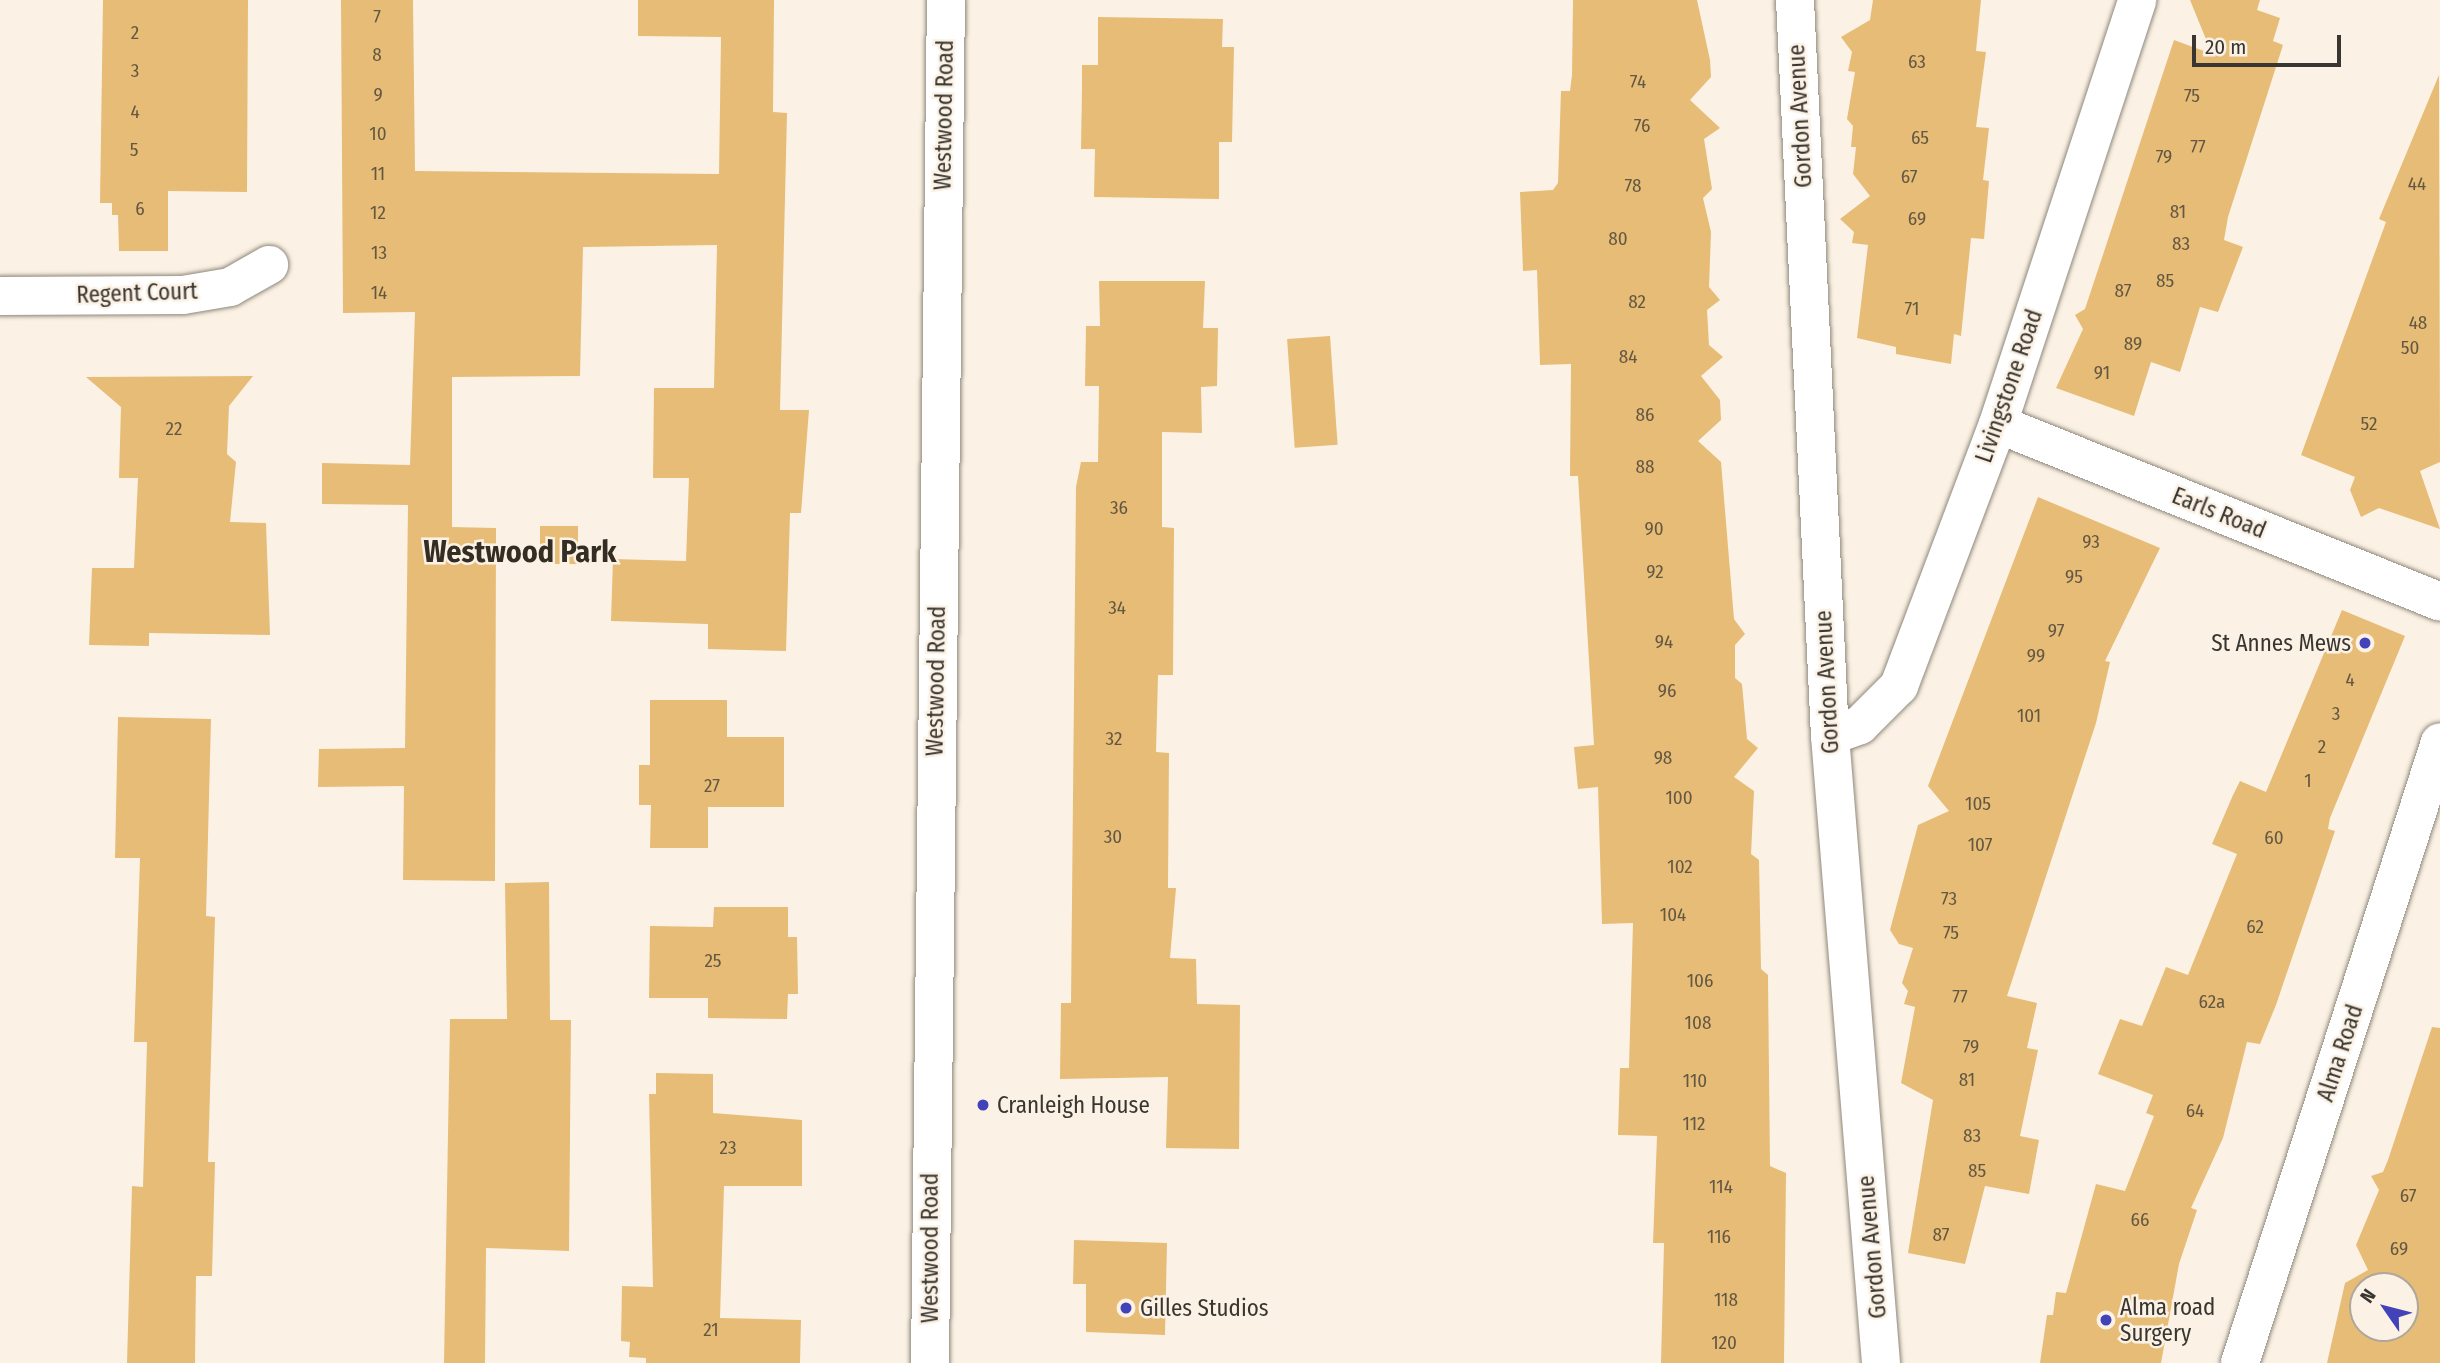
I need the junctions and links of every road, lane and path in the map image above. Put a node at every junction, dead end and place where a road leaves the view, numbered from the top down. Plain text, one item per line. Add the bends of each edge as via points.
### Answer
1 (946, 0) edge
2 (1795, 0) edge
3 (2137, 0) edge
4 (269, 265) dead end
5 (0, 296) edge
6 (1997, 424) junction
7 (2440, 602) edge
8 (1829, 736) junction
9 (2440, 742) edge
10 (930, 1363) edge
11 (1881, 1363) edge
12 (2240, 1363) edge

1 - 10 street, Westwood Road
2 - 8 street, Gordon Avenue
3 - 6 street, Livingstone Road
4 - 5 street, Regent Court via 230,287 183,295
6 - 7 street, Earls Road
6 - 8 street, Livingstone Road via 1899,686 1860,725
8 - 11 street, Gordon Avenue
9 - 12 street, Alma Road

